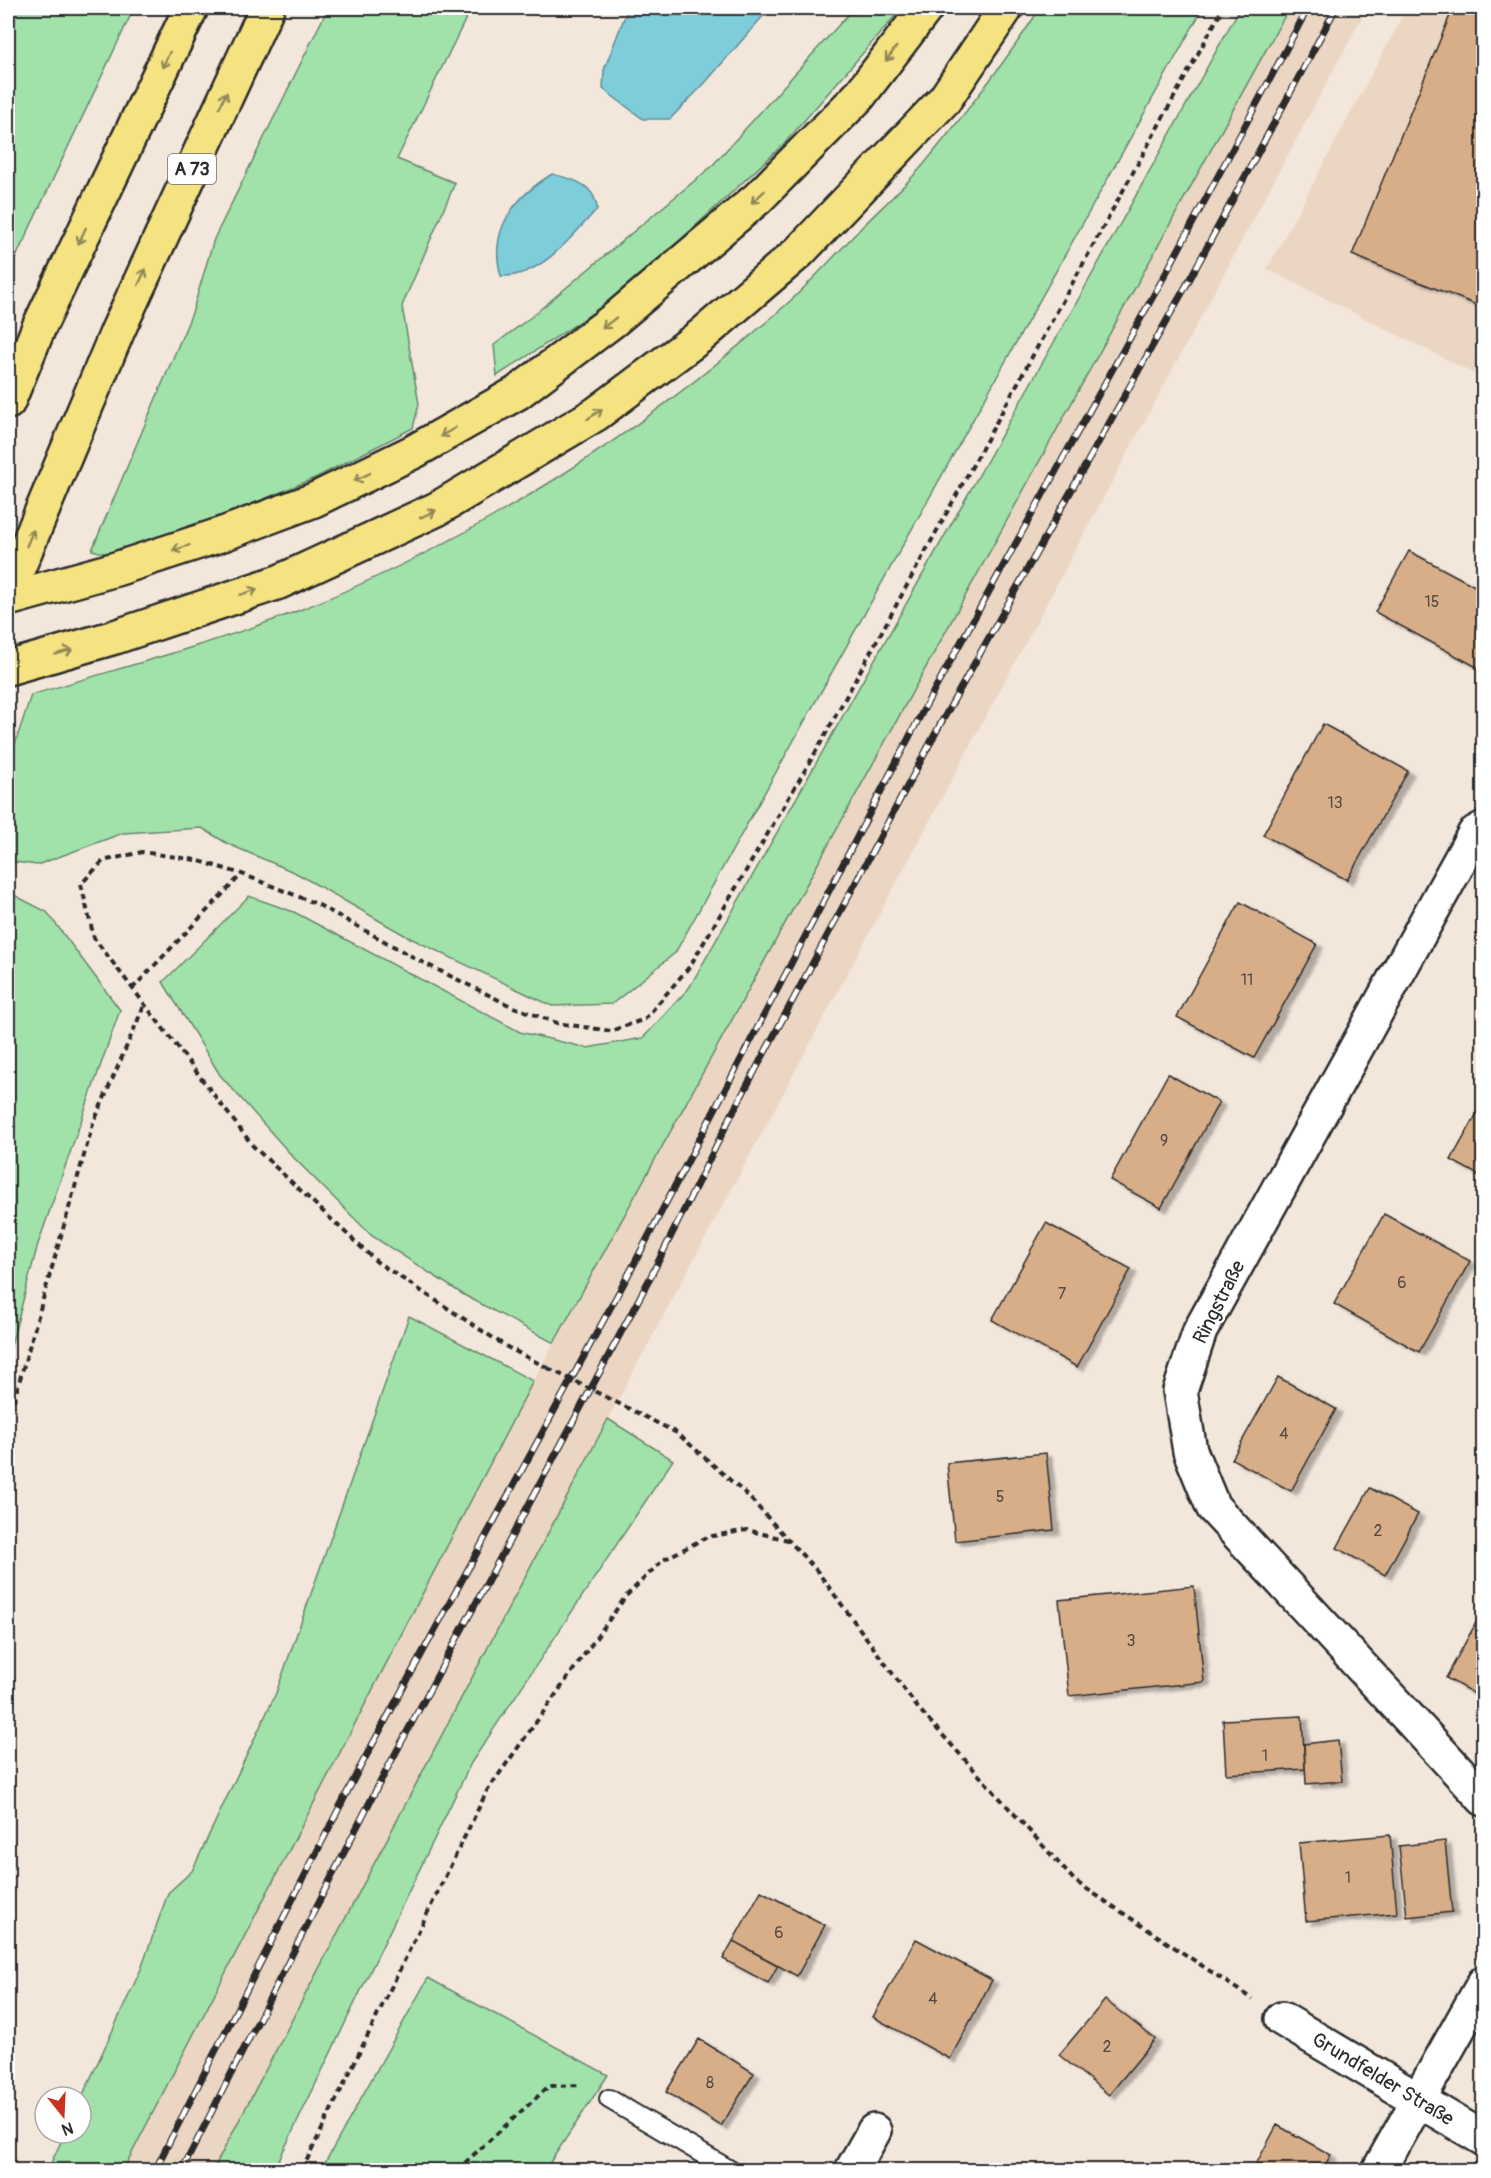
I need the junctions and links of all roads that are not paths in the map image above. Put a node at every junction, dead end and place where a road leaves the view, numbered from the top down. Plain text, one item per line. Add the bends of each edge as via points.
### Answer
1 (191, 8) edge
2 (267, 8) edge
3 (926, 8) edge
4 (1006, 8) edge
5 (8, 402) edge
6 (8, 591) edge
7 (8, 599) edge
8 (8, 668) edge
9 (1484, 828) edge
10 (1484, 1799) edge
11 (1484, 1983) edge
12 (1282, 2019) road end
13 (609, 2098) road end
14 (1418, 2101) junction
15 (874, 2130) dead end
16 (1484, 2139) edge
17 (730, 2170) edge
18 (852, 2170) edge
19 (1379, 2170) edge

1 -> 5 highway via 39,327
6 -> 2 highway, A 73 via 118,330
3 -> 7 highway via 859,96 758,198 615,319 517,393 415,451 314,500 116,569
8 -> 4 highway via 279,582 437,509 596,414 702,335 799,252 945,99
9 - 10 street, Ringstraße via 1475,833 1200,1331 1180,1391 1190,1451 1213,1507
11 - 14 street
12 - 14 street, Grundfelder Straße
13 - 17 lane
14 - 16 street, Grundfelder Straße
14 - 19 street
15 - 18 street

